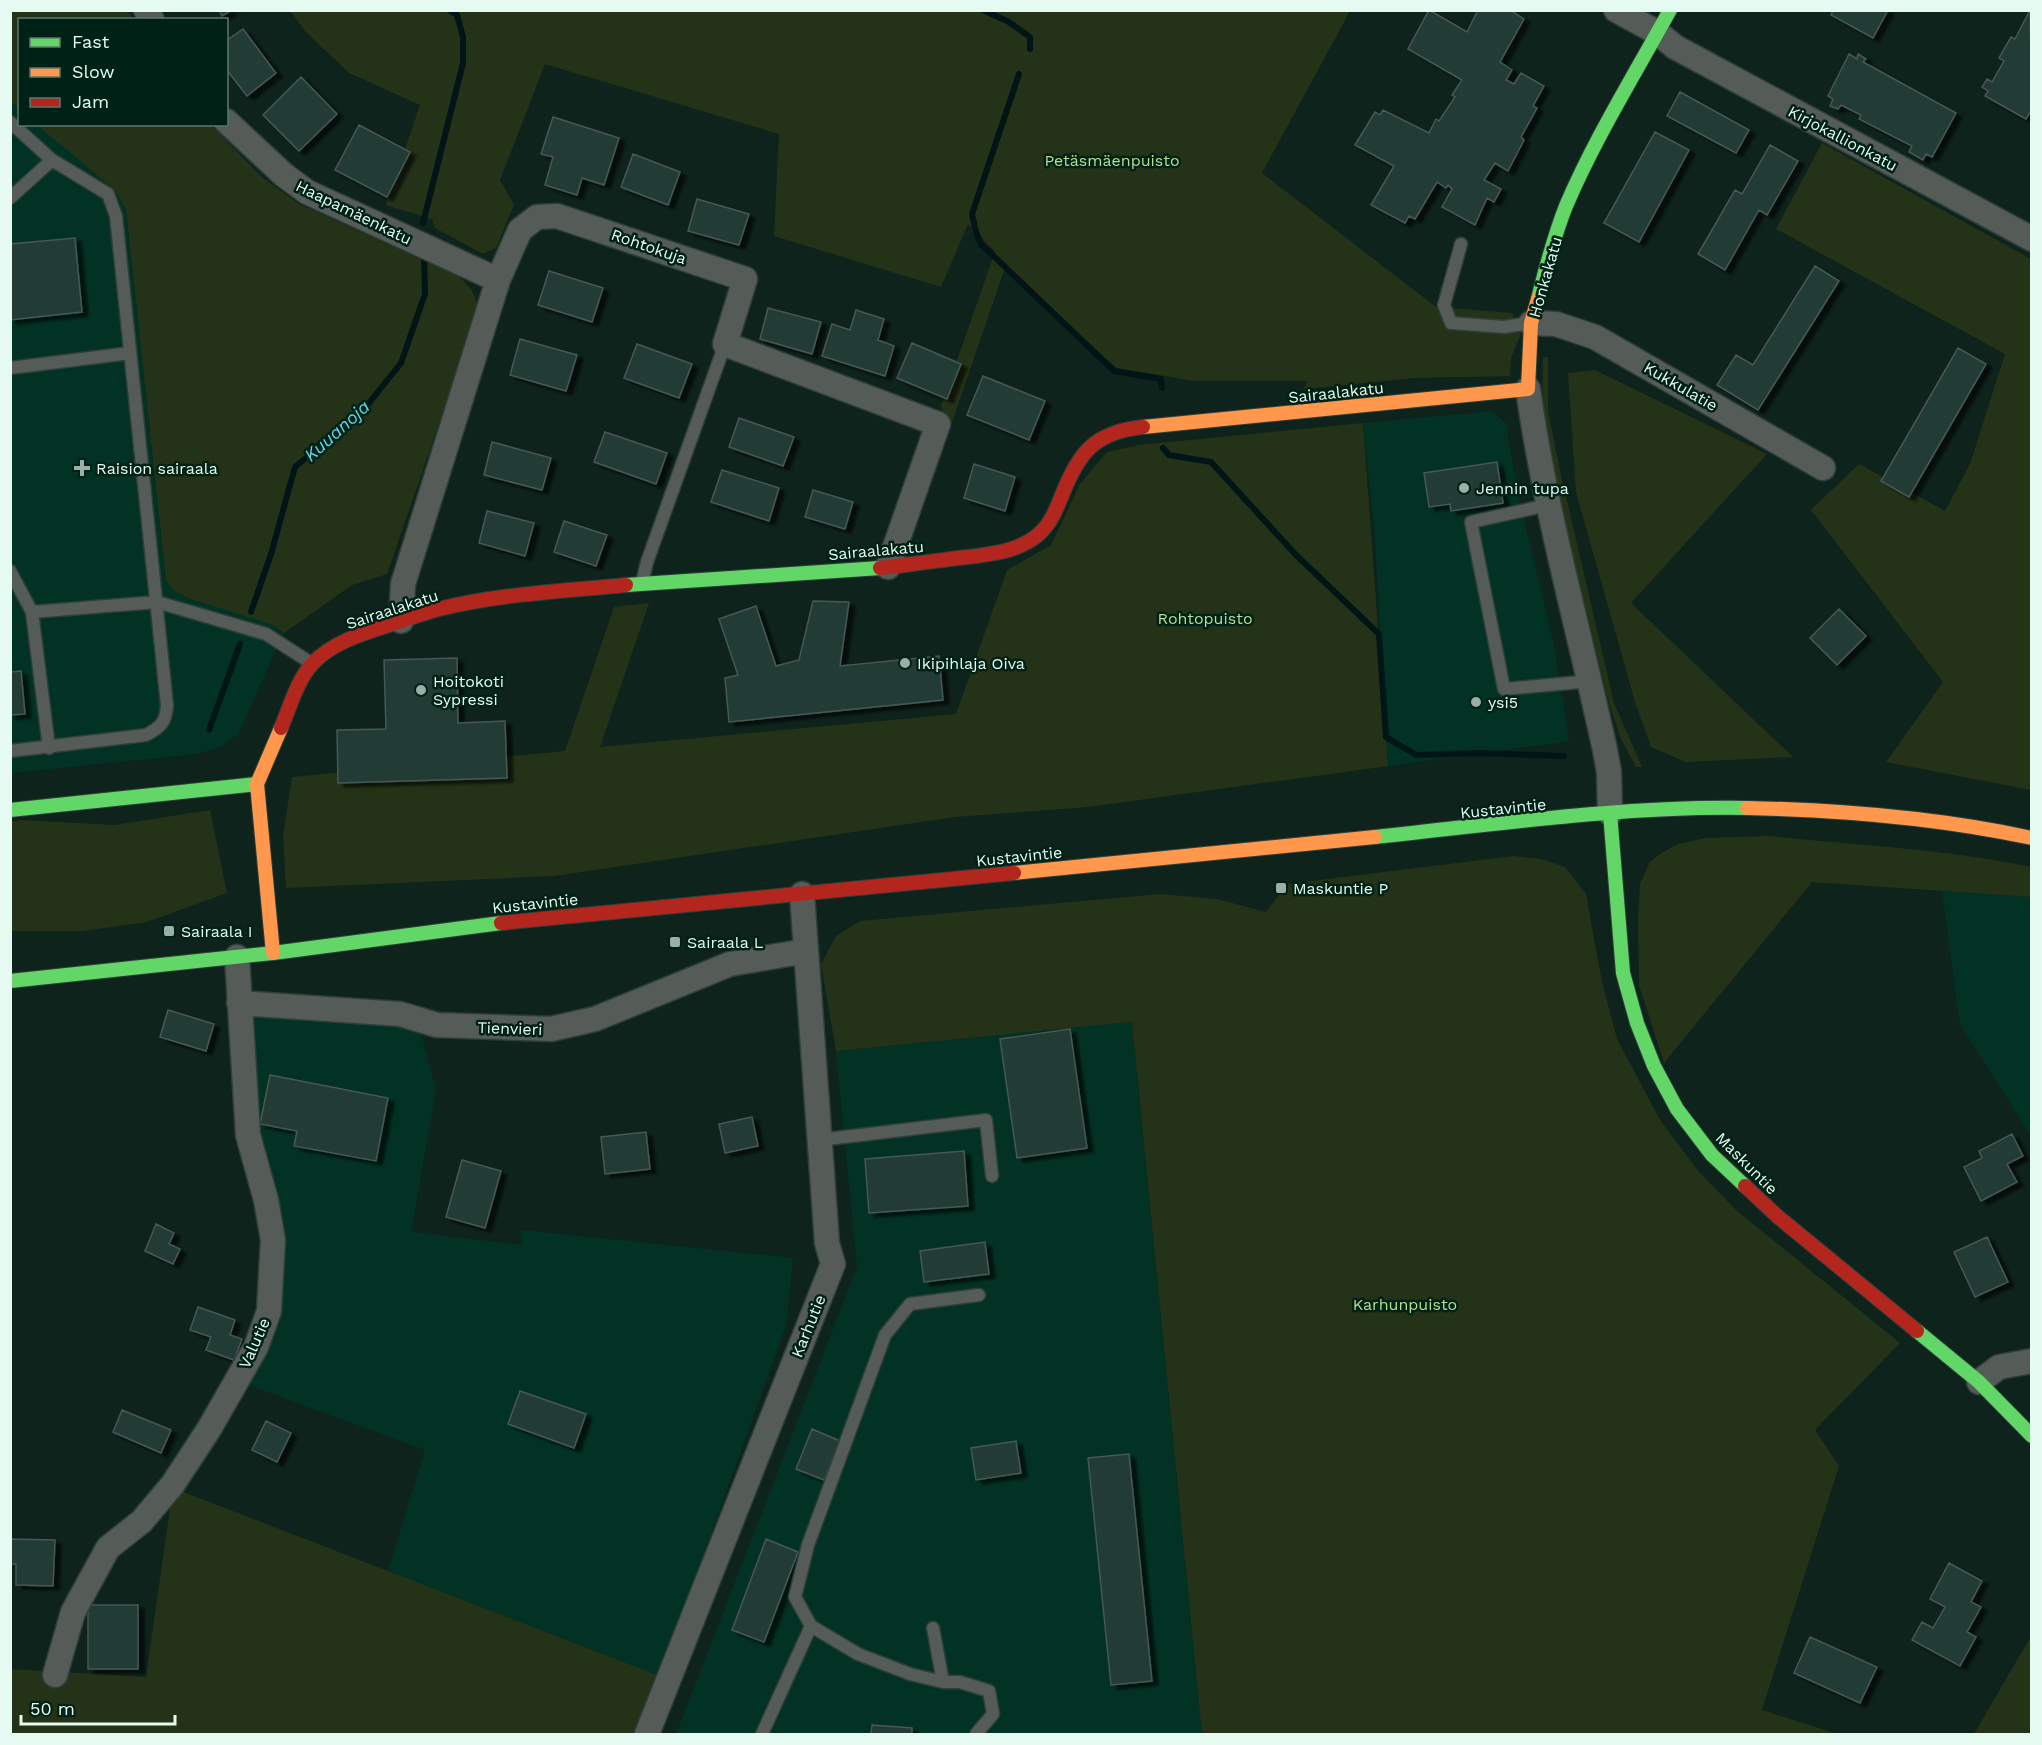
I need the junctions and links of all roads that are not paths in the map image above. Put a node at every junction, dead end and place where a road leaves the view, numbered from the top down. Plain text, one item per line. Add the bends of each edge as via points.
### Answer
1 (1617, 10) edge
2 (1670, 10) edge
3 (1658, 33) junction
4 (10, 122) edge
5 (228, 124) edge
6 (52, 160) junction
7 (10, 198) edge
8 (2031, 239) edge
9 (1461, 244) dead end
10 (498, 280) junction
11 (1531, 323) junction
12 (725, 344) junction
13 (130, 353) junction
14 (10, 368) edge
15 (1527, 389) junction
16 (1823, 468) dead end
17 (1548, 505) junction
18 (888, 567) junction
19 (10, 571) edge
20 (641, 584) junction
21 (157, 602) junction
22 (32, 612) junction
23 (401, 621) junction
24 (312, 664) junction
25 (1591, 681) junction
26 (49, 748) junction
27 (10, 751) edge
28 (257, 784) junction
29 (10, 810) edge
30 (1610, 813) junction
31 (2031, 838) edge
32 (802, 894) junction
33 (806, 951) junction
34 (273, 953) junction
35 (237, 957) junction
36 (10, 981) edge
37 (239, 1003) junction
38 (819, 1140) junction
39 (992, 1176) dead end
40 (979, 1295) dead end
41 (2031, 1361) edge
42 (1979, 1382) junction
43 (2031, 1436) edge
44 (811, 1626) junction
45 (933, 1628) dead end
46 (55, 1675) dead end
47 (943, 1682) junction
48 (647, 1734) edge
49 (762, 1734) edge
50 (976, 1734) edge

1 - 3 street, Kirjokallionkatu
2 - 3 street, Honkakatu
3 - 8 street, Kirjokallionkatu via 1675,47
3 - 11 street, Honkakatu via 1566,207
4 - 6 lane
5 - 10 street, Haapamäenkatu via 307,192
6 - 7 lane
6 - 13 lane via 108,194 116,216
9 - 11 lane via 1444,305 1451,323 1504,327
10 - 12 street, Rohtokuja via 520,230 537,217 557,216 745,279
10 - 23 street, Rohtokuja via 403,584
11 - 15 street, Honkakatu
11 - 16 street, Kukkulatie via 1556,324 1595,337
12 - 18 street via 938,424
12 - 20 lane
13 - 14 lane
13 - 21 lane
15 - 17 street, Honkakatu
15 - 18 street, Sairaalakatu via 1113,433 1096,442 1073,468 1052,520 1038,535 1001,552
17 - 25 street, Honkakatu
17 - 25 lane via 1471,522 1504,689
18 - 20 street, Sairaalakatu
19 - 22 lane
20 - 23 street, Sairaalakatu via 516,596 440,609
21 - 22 lane
21 - 24 lane via 266,634
21 - 26 lane via 167,705 164,723 146,735
22 - 26 lane
23 - 24 street, Sairaalakatu via 343,642
24 - 28 street, Sairaalakatu
25 - 30 street, Honkakatu via 1609,772
26 - 27 lane
28 - 29 street
28 - 34 street, Sairaalakatu
30 - 31 street, Kustavintie via 1780,808 1917,819
30 - 32 street, Kustavintie
30 - 42 street, Maskuntie via 1623,973 1654,1066 1677,1108 1712,1155 1777,1216
32 - 33 street, Karhutie
32 - 34 street, Kustavintie via 538,918
33 - 37 street, Tienvieri via 730,964 595,1019 551,1029 437,1025 400,1014
33 - 38 street, Karhutie
34 - 35 street, Kustavintie
35 - 36 street, Kustavintie
35 - 37 street, Valutie
37 - 46 street, Valutie via 248,1135 273,1240 269,1311 256,1347 173,1484 142,1521 108,1548 73,1612
38 - 39 lane via 986,1120
38 - 48 street, Karhutie via 827,1243 833,1264
40 - 44 lane via 910,1304 885,1335 808,1545 795,1597
41 - 42 street via 1999,1367
42 - 43 street, Maskuntie
44 - 47 lane via 858,1654
44 - 49 lane
45 - 47 lane
47 - 50 lane via 960,1682 989,1691 993,1714

